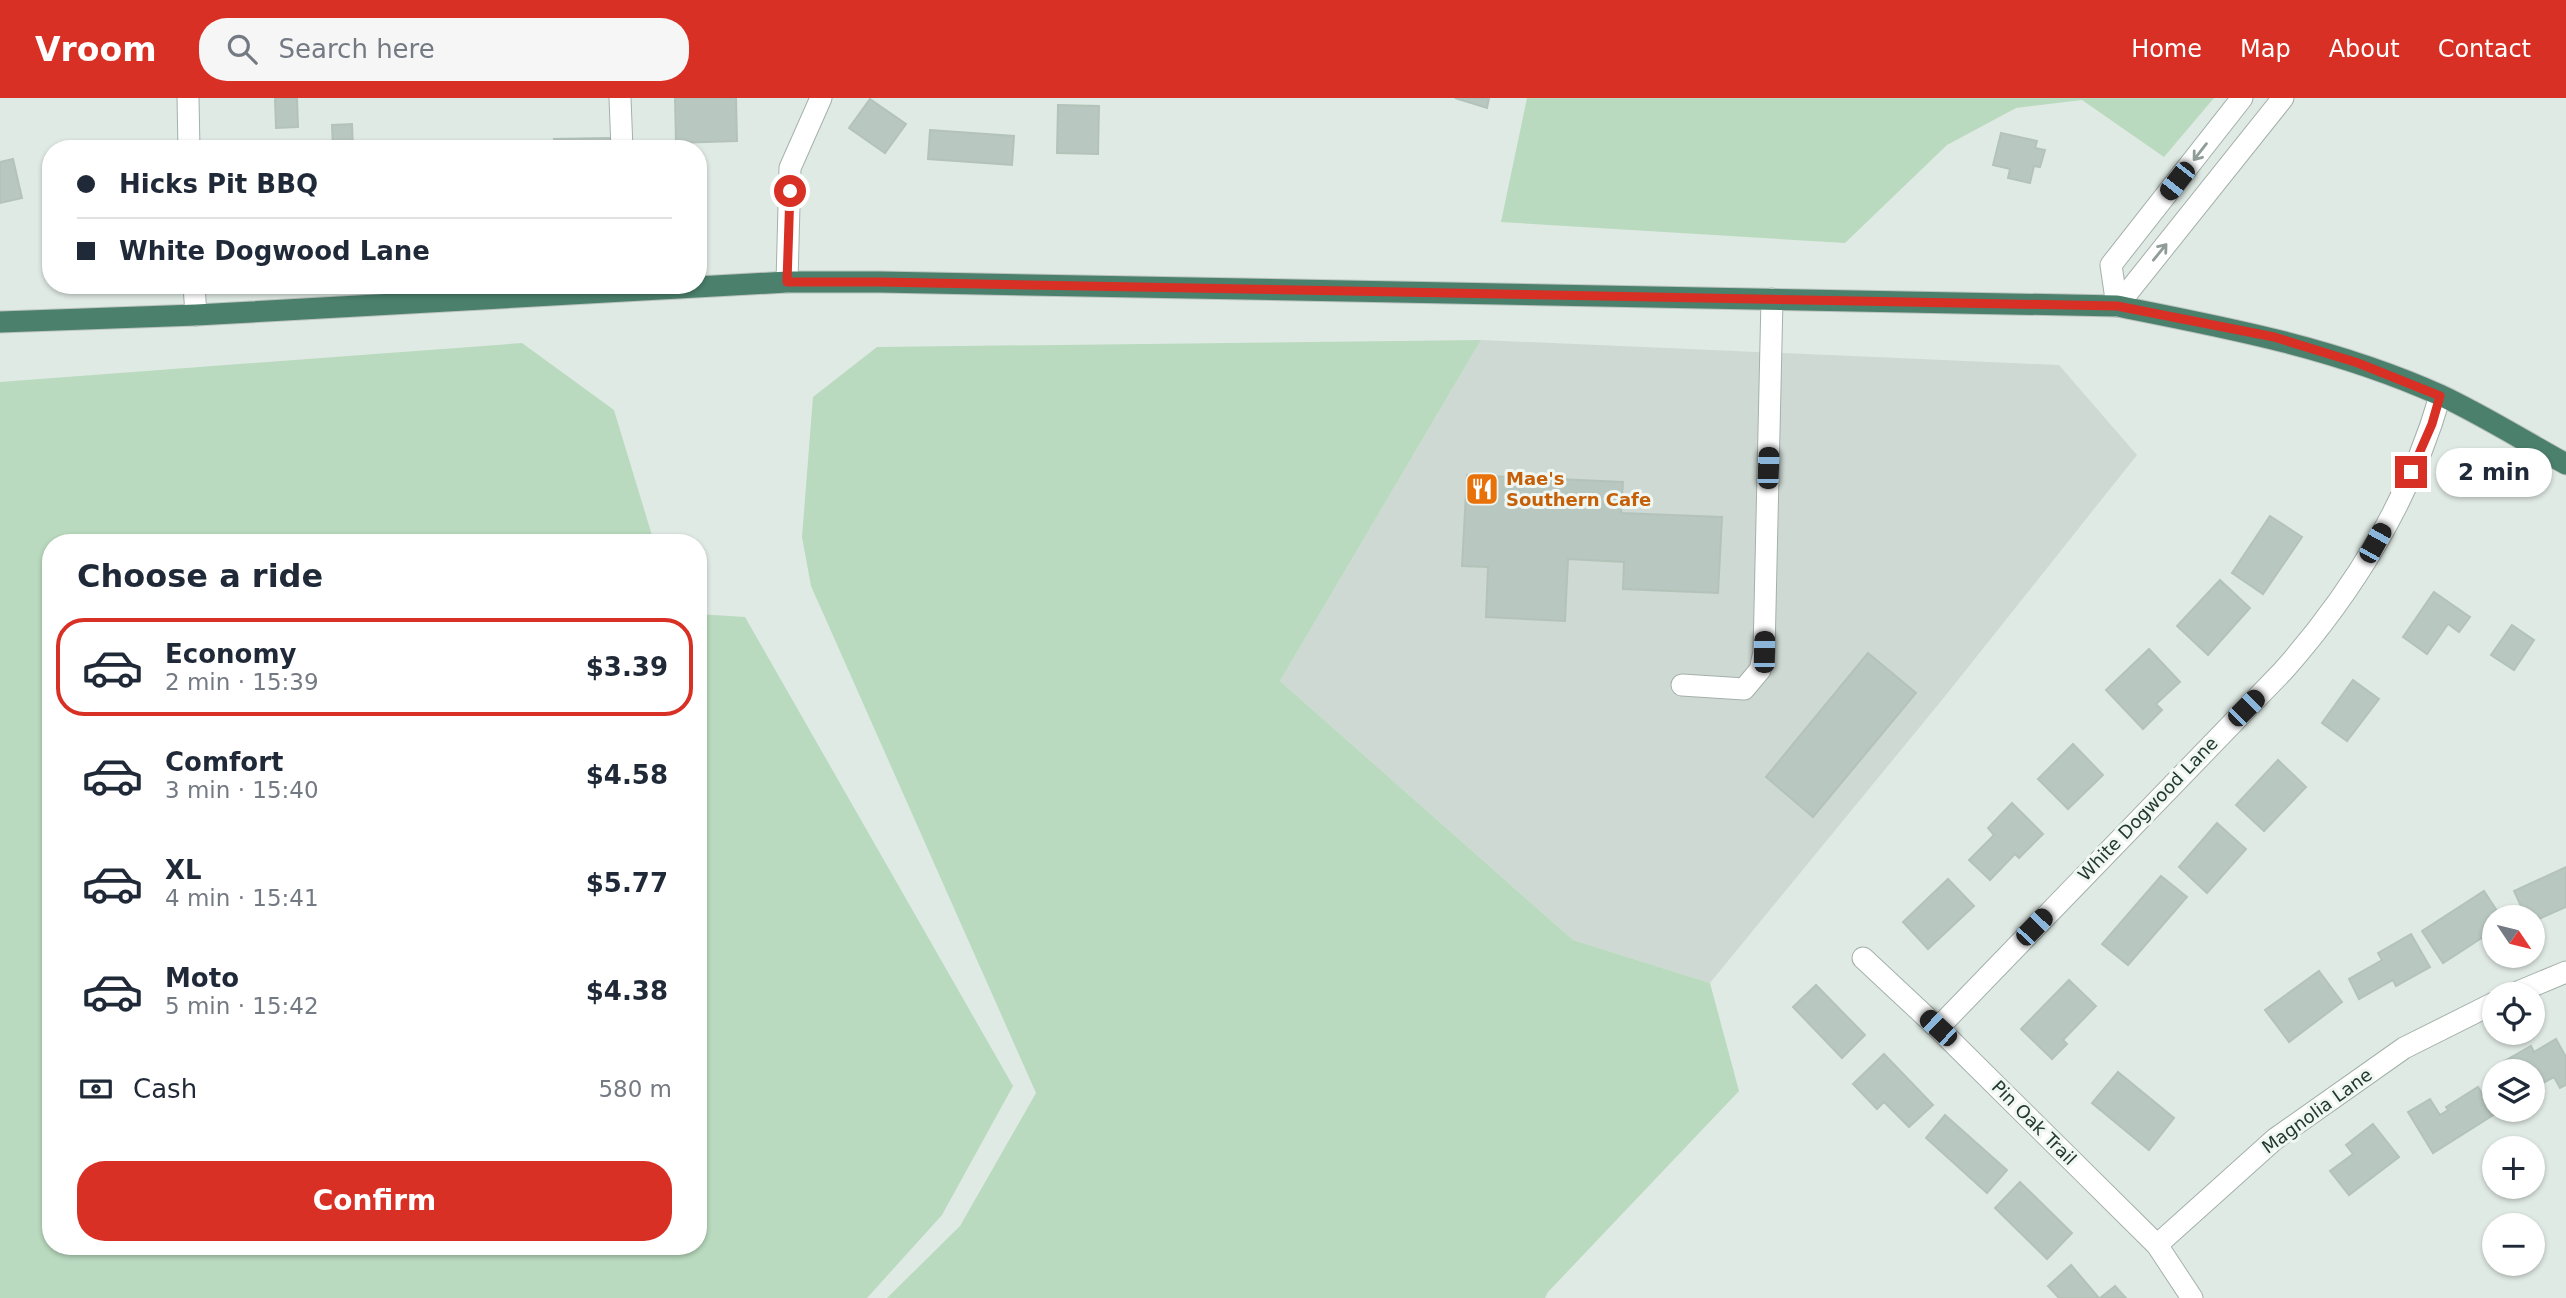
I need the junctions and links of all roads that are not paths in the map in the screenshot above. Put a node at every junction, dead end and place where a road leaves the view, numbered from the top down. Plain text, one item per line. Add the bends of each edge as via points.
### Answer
1 (187, 98) edge
2 (620, 98) edge
3 (821, 98) edge
4 (2242, 98) edge
5 (2283, 98) edge
6 (189, 140) edge
7 (622, 140) edge
8 (787, 282) junction
9 (707, 285) edge
10 (195, 294) edge
11 (523, 294) edge
12 (1772, 299) junction
13 (2117, 306) junction
14 (196, 315) junction
15 (0, 322) edge
16 (2440, 396) junction
17 (2566, 464) edge
18 (1682, 685) dead end
19 (1863, 958) dead end
20 (2566, 972) edge
21 (2542, 982) edge
22 (2482, 1009) edge
23 (1938, 1028) junction
24 (2157, 1245) junction
25 (2192, 1298) edge

1 - 6 street
2 - 7 street
3 - 8 street via 790,168
4 -> 13 street via 2111,265
13 -> 5 street
8 - 9 highway
8 - 12 highway
10 - 14 street
11 - 14 highway
12 - 13 highway
12 - 18 street via 1760,670 1744,689
13 - 16 highway via 2274,337 2358,363
14 - 15 highway
16 - 17 highway
16 - 23 street, White Dogwood Lane via 2401,497 2349,589 2318,632
19 - 23 street, Pin Oak Trail
20 - 21 street
22 - 24 street, Magnolia Lane via 2404,1048 2275,1139
23 - 24 street, Pin Oak Trail
24 - 25 street, Pin Oak Trail

